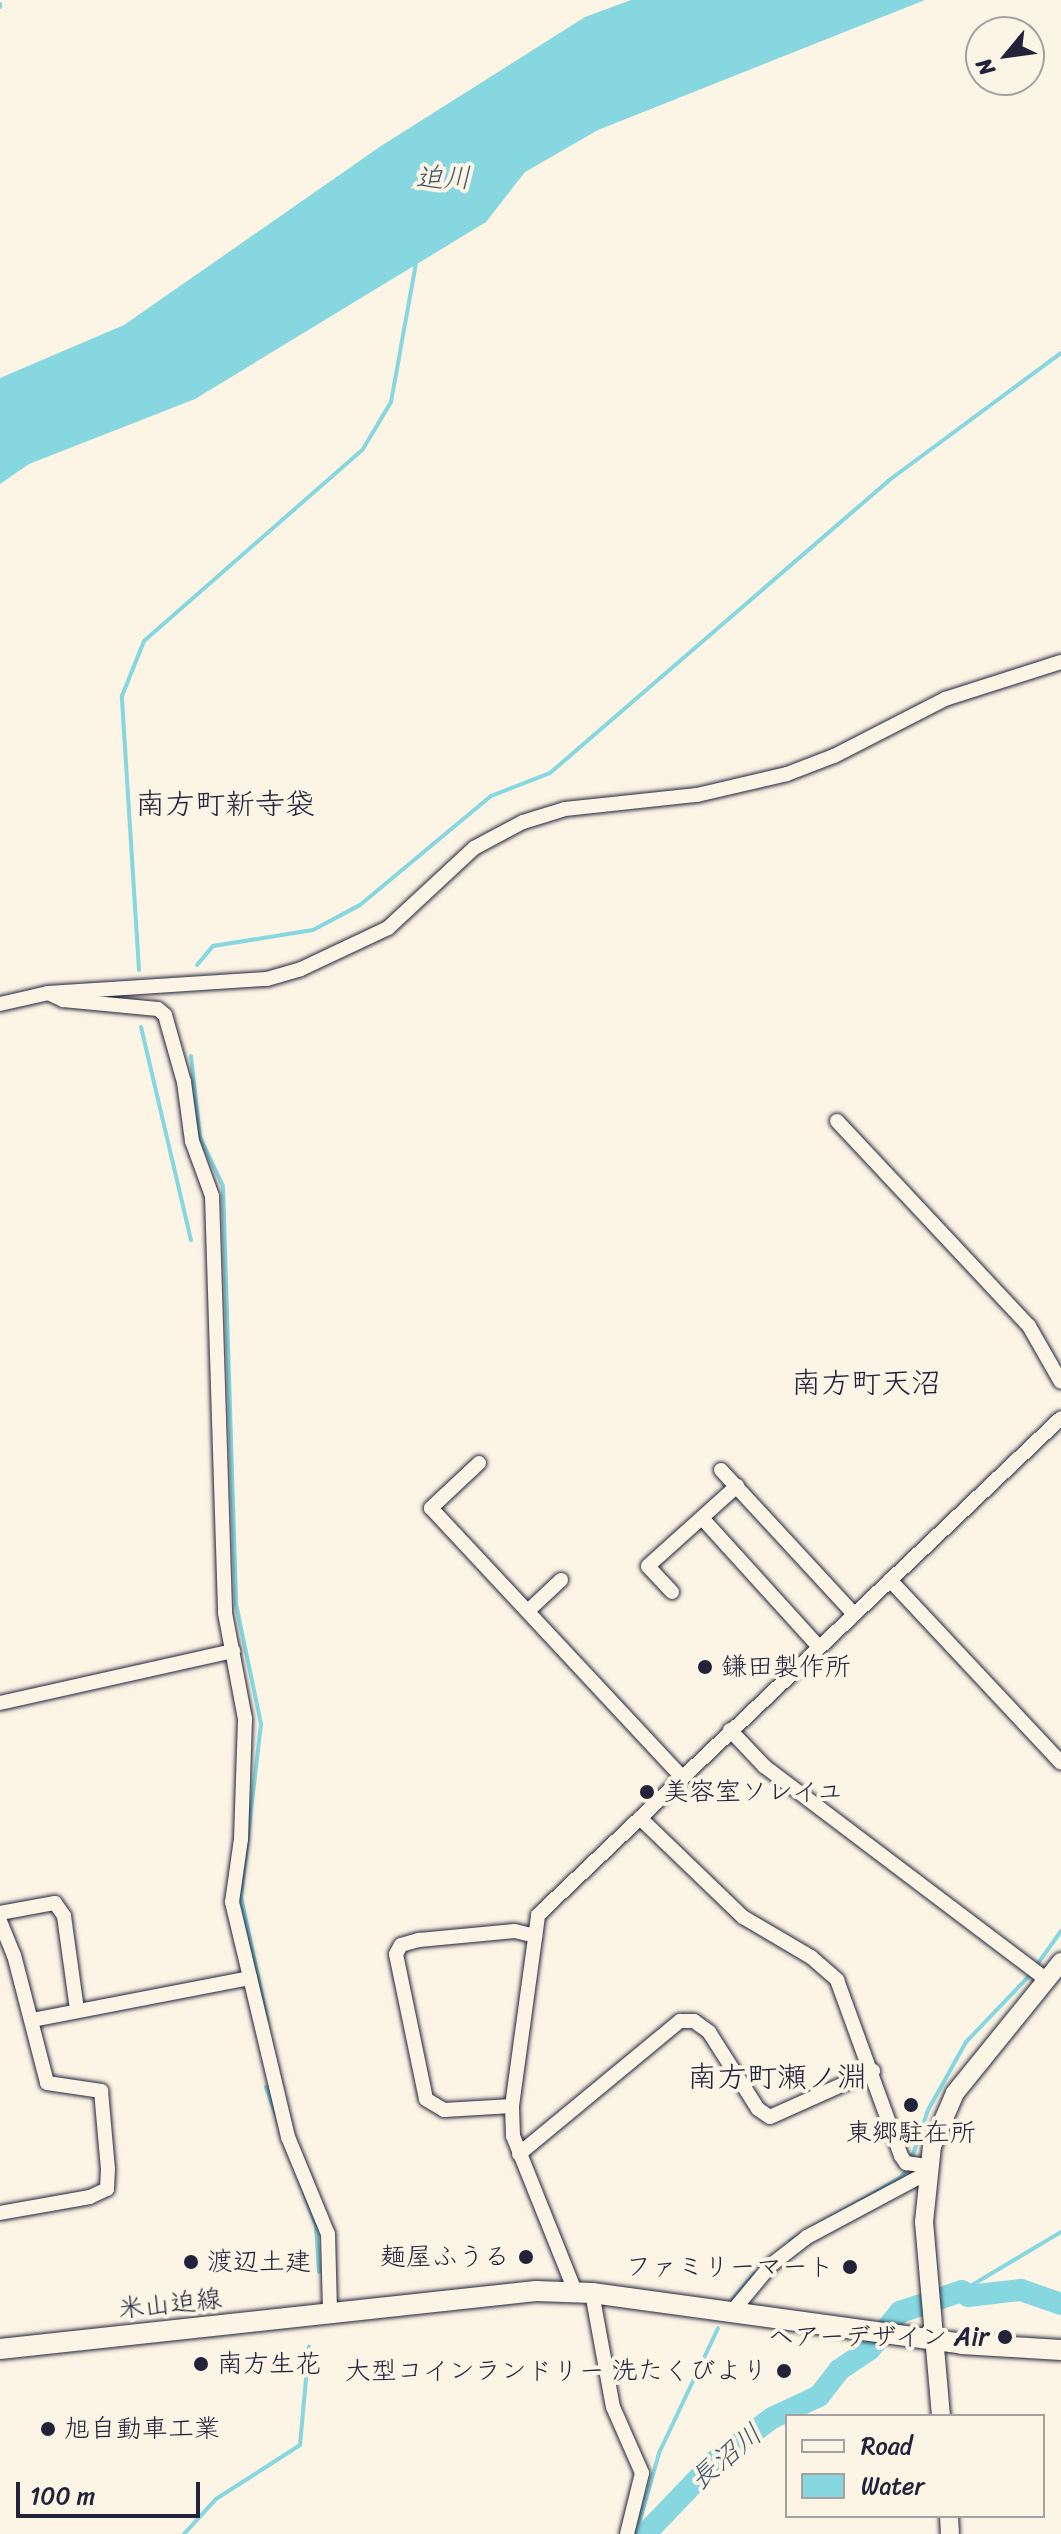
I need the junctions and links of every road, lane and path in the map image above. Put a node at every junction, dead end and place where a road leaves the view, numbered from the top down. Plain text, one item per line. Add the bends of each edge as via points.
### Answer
1 (1061, 662) edge
2 (48, 993) junction
3 (0, 1004) edge
4 (837, 1121) dead end
5 (1061, 1382) edge
6 (1061, 1418) edge
7 (479, 1463) dead end
8 (721, 1470) dead end
9 (737, 1486) junction
10 (702, 1518) junction
11 (561, 1580) dead end
12 (890, 1580) junction
13 (672, 1592) dead end
14 (529, 1610) junction
15 (853, 1613) junction
16 (818, 1646) junction
17 (233, 1651) junction
18 (0, 1703) edge
19 (730, 1730) junction
20 (1061, 1763) edge
21 (682, 1777) junction
22 (640, 1818) junction
23 (0, 1913) edge
24 (0, 1921) edge
25 (535, 1936) junction
26 (1061, 1962) edge
27 (15, 1963) junction
28 (0, 1970) edge
29 (1038, 1973) junction
30 (250, 1978) junction
31 (77, 2010) junction
32 (32, 2020) junction
33 (873, 2071) junction
34 (512, 2106) junction
35 (519, 2154) junction
36 (918, 2167) junction
37 (0, 2213) edge
38 (583, 2292) junction
39 (326, 2313) junction
40 (731, 2313) junction
41 (935, 2341) junction
42 (0, 2349) edge
43 (1061, 2350) edge
44 (941, 2414) edge
45 (627, 2534) edge

1 - 2 street via 945,699 787,774 697,795 565,809 523,822 474,848 388,928 301,969 267,979
2 - 3 street
2 - 17 street via 63,1000 158,1009 170,1022 192,1141 212,1196 225,1613
4 - 5 street via 1029,1326
6 - 12 street
7 - 14 street via 431,1508
8 - 9 street
9 - 10 street
9 - 15 street
10 - 13 street via 648,1566
10 - 16 street
11 - 14 street
12 - 15 street
12 - 20 street
14 - 21 street
15 - 16 street
16 - 19 street
17 - 18 street
17 - 30 street via 245,1745 232,1902
19 - 21 street
19 - 29 street via 764,1766
21 - 22 street
22 - 25 street via 538,1915
22 - 33 street via 743,1917 811,1957 837,1980
23 - 31 street via 55,1903 64,1916
24 - 27 street
25 - 34 street
25 - 34 street via 515,1931 419,1940 401,1945 396,1954 426,2099 444,2110
26 - 29 street
27 - 28 street
27 - 32 street
29 - 36 street via 955,2093
30 - 31 street
30 - 39 street via 288,2137 328,2234
31 - 32 street
32 - 37 street via 47,2083 101,2091 107,2189
33 - 35 street via 770,2117 758,2109 709,2032 694,2021 680,2021
33 - 36 street
34 - 35 street
35 - 38 street
36 - 40 street via 807,2237 764,2273
36 - 41 street
38 - 39 main road, 米山迫線 via 504,2293
38 - 40 main road, 米山迫線
38 - 45 street via 613,2407 642,2473
39 - 42 main road, 米山迫線
40 - 41 main road, 米山迫線
41 - 43 main road, 米山迫線
41 - 44 street

